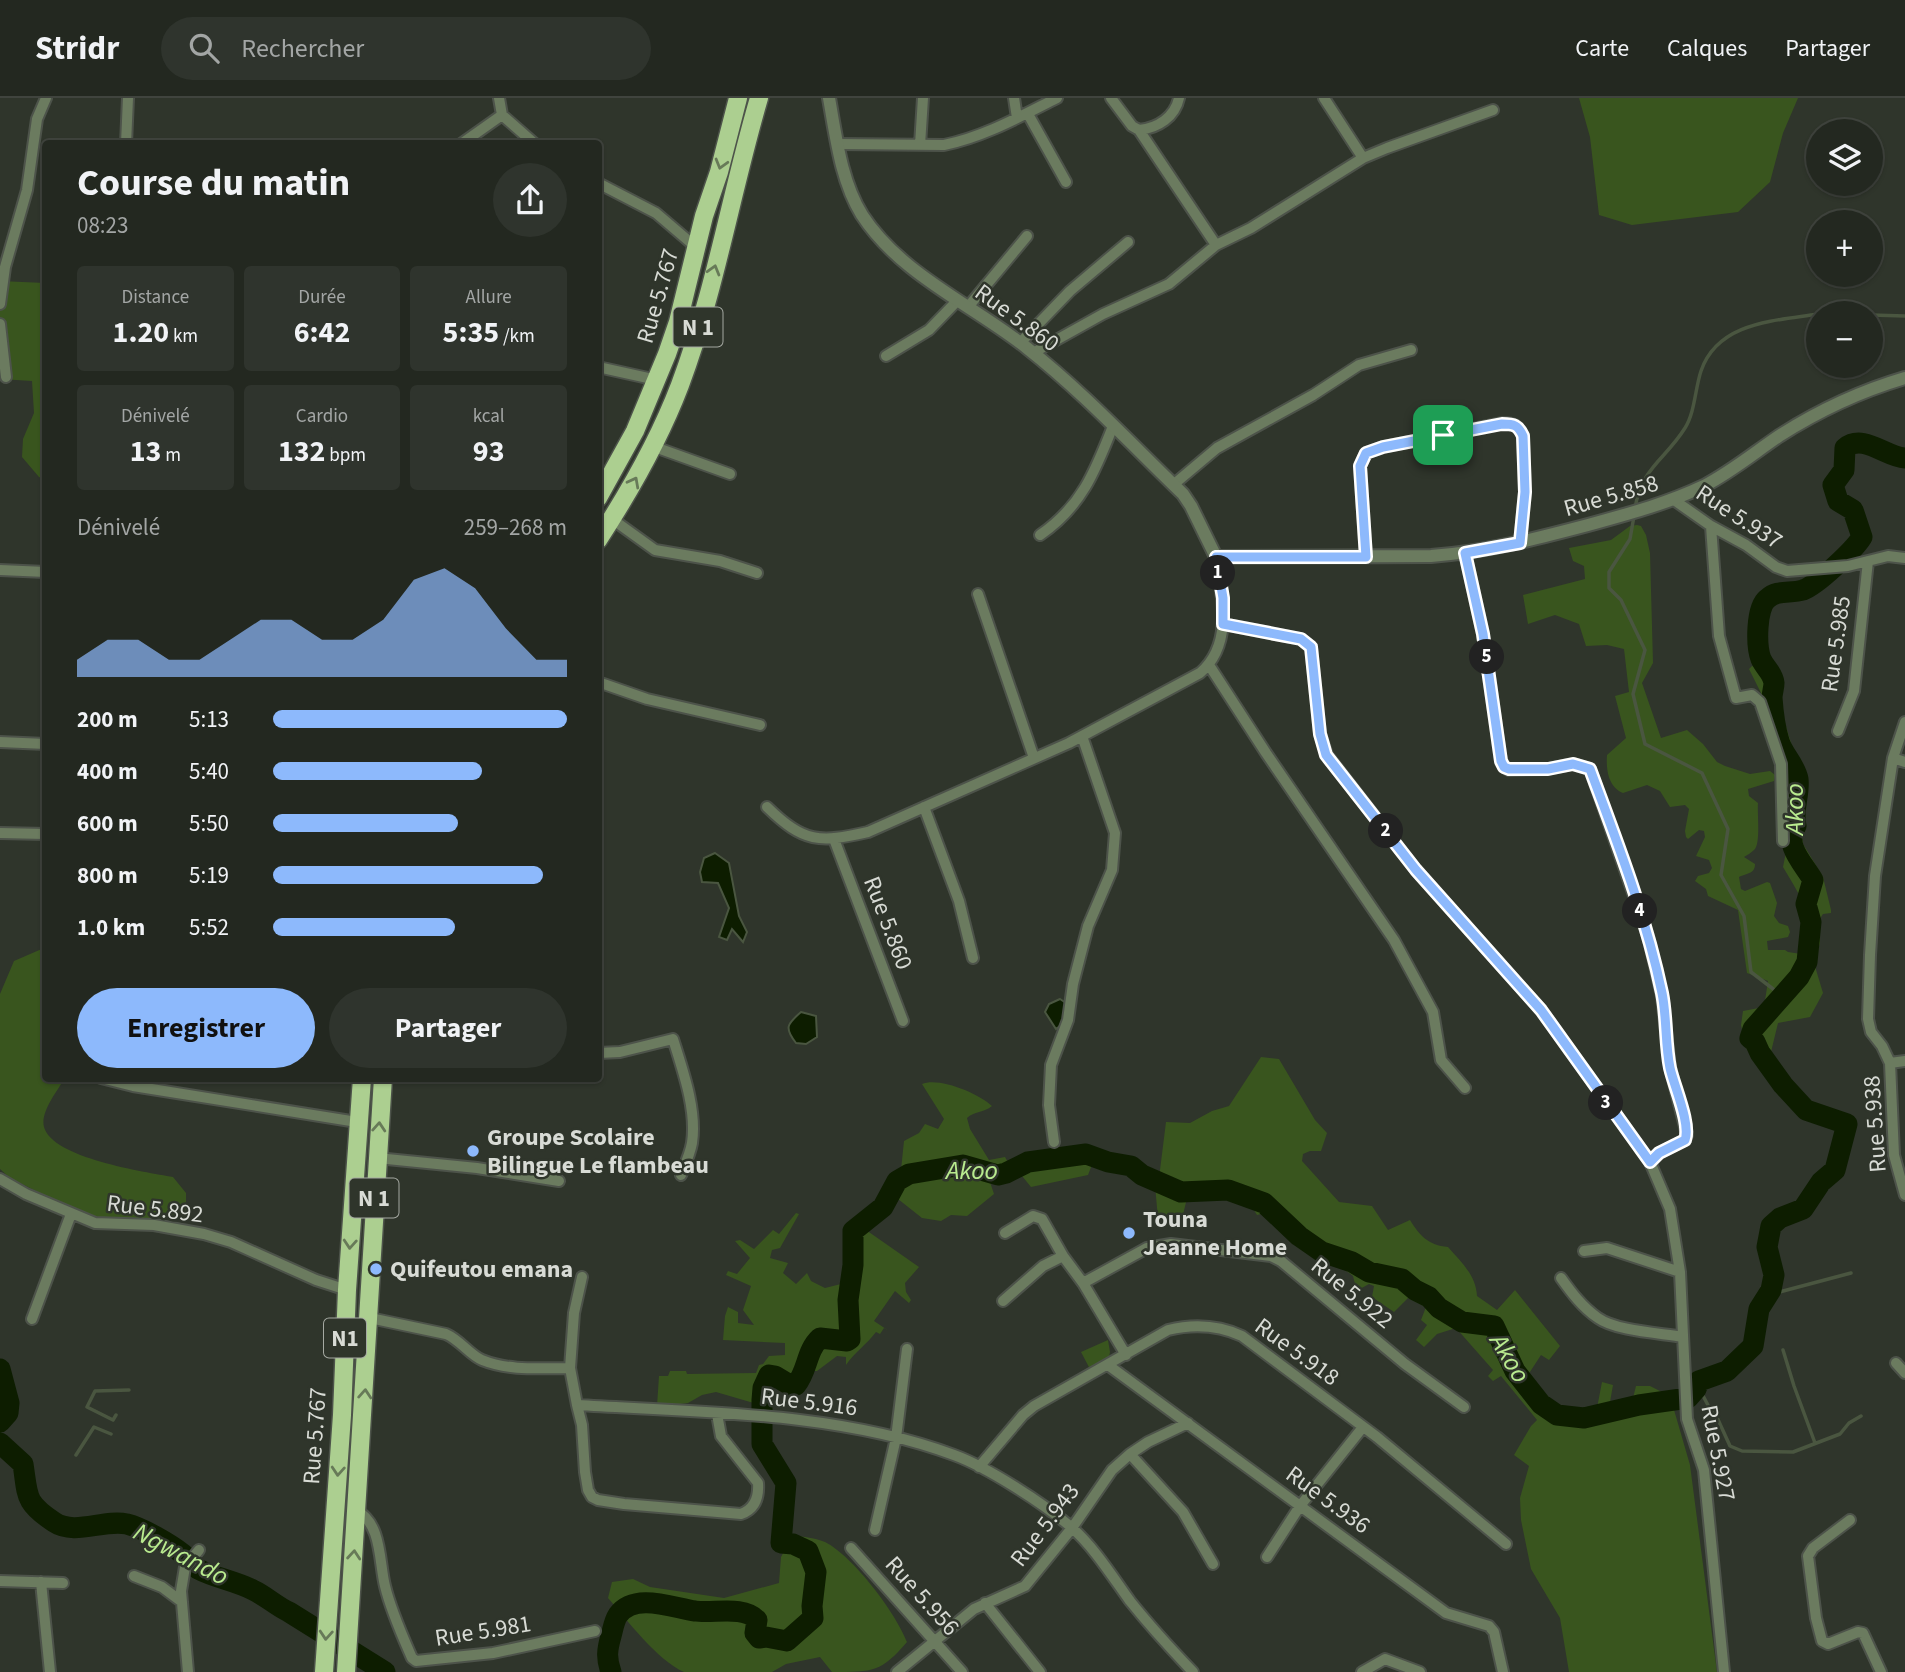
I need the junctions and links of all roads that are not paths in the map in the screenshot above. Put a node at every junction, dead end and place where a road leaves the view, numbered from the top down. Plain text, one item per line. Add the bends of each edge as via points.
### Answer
1 (46, 98) edge
2 (128, 98) edge
3 (499, 98) edge
4 (738, 98) edge
5 (759, 98) edge
6 (828, 98) edge
7 (923, 98) edge
8 (1014, 98) edge
9 (1057, 98) edge
10 (1111, 98) edge
11 (1179, 98) edge
12 (1324, 98) edge
13 (1493, 110) dead end
14 (502, 115) junction
15 (1022, 116) junction
16 (1139, 131) junction
17 (126, 140) edge
18 (467, 140) edge
19 (530, 140) edge
20 (837, 144) junction
21 (920, 145) junction
22 (1363, 158) junction
23 (1066, 182) dead end
24 (602, 185) edge
25 (1027, 236) dead end
26 (1128, 242) dead end
27 (1216, 245) junction
28 (697, 248) junction
29 (0, 304) edge
30 (963, 304) junction
31 (0, 324) edge
32 (1020, 343) junction
33 (1411, 350) dead end
34 (1033, 353) junction
35 (886, 356) dead end
36 (602, 368) edge
37 (6, 377) dead end
38 (1905, 378) edge
39 (657, 380) junction
40 (1112, 426) junction
41 (652, 446) junction
42 (730, 474) dead end
43 (1173, 485) junction
44 (602, 491) edge
45 (1674, 500) junction
46 (612, 519) junction
47 (1711, 526) junction
48 (602, 534) edge
49 (1040, 536) dead end
50 (1520, 543) junction
51 (1465, 553) junction
52 (1216, 557) junction
53 (1366, 557) junction
54 (1905, 558) edge
55 (1868, 561) junction
56 (0, 570) edge
57 (42, 572) edge
58 (757, 573) dead end
59 (978, 594) dead end
60 (1223, 624) junction
61 (1209, 665) junction
62 (602, 683) edge
63 (1905, 722) edge
64 (760, 725) dead end
65 (1838, 731) dead end
66 (1082, 736) junction
67 (0, 742) edge
68 (42, 744) edge
69 (1034, 758) junction
70 (1894, 758) junction
71 (1905, 762) edge
72 (767, 807) dead end
73 (924, 807) junction
74 (0, 833) edge
75 (42, 834) edge
76 (834, 839) junction
77 (1783, 841) dead end
78 (972, 958) dead end
79 (903, 1021) dead end
80 (602, 1053) edge
81 (1905, 1061) edge
82 (1890, 1063) junction
83 (117, 1082) edge
84 (362, 1082) edge
85 (383, 1082) edge
86 (1465, 1088) dead end
87 (357, 1122) junction
88 (1054, 1142) dead end
89 (377, 1158) junction
90 (1650, 1162) junction
91 (681, 1175) dead end
92 (0, 1179) edge
93 (559, 1181) dead end
94 (1905, 1195) edge
95 (71, 1214) junction
96 (1005, 1233) dead end
97 (1584, 1251) dead end
98 (1063, 1256) junction
99 (1680, 1272) junction
100 (582, 1277) dead end
101 (1561, 1278) dead end
102 (1083, 1283) junction
103 (347, 1290) junction
104 (1003, 1301) dead end
105 (370, 1318) junction
106 (32, 1319) dead end
107 (1683, 1337) junction
108 (906, 1349) dead end
109 (1126, 1355) junction
110 (1896, 1363) dead end
111 (1108, 1365) junction
112 (569, 1368) junction
113 (1905, 1373) edge
114 (578, 1405) junction
115 (1464, 1407) dead end
116 (717, 1413) junction
117 (1188, 1423) junction
118 (1363, 1427) junction
119 (896, 1438) junction
120 (1130, 1454) junction
121 (979, 1467) junction
122 (1300, 1506) junction
123 (357, 1511) junction
124 (1850, 1520) dead end
125 (1072, 1528) junction
126 (875, 1530) dead end
127 (1506, 1544) dead end
128 (851, 1548) dead end
129 (199, 1550) dead end
130 (1267, 1557) dead end
131 (1213, 1564) dead end
132 (134, 1576) dead end
133 (0, 1581) edge
134 (41, 1582) junction
135 (63, 1583) dead end
136 (182, 1602) junction
137 (985, 1603) junction
138 (595, 1631) dead end
139 (936, 1641) junction
140 (50, 1672) edge
141 (188, 1672) edge
142 (324, 1672) edge
143 (346, 1672) edge
144 (897, 1672) edge
145 (962, 1672) edge
146 (1040, 1672) edge
147 (1193, 1672) edge
148 (1362, 1672) edge
149 (1420, 1672) edge
150 (1503, 1672) edge
151 (1724, 1672) edge
152 (1881, 1672) edge

1 - 29 street via 37,119 27,190 5,267
2 - 17 street
3 - 14 street
4 -> 28 highway, Rue 5.767
41 -> 5 highway, N 1 via 680,385 696,334
6 - 20 street, Rue 5.860
7 - 21 street
8 - 15 street
9 - 15 street
10 - 16 street
11 - 16 street via 1175,113
12 - 22 street
13 - 22 street
14 - 18 street
14 - 19 street
15 - 21 street via 960,142
15 - 23 street
16 - 27 street
20 - 21 street
20 - 30 street, Rue 5.860 via 852,198 878,237
22 - 27 street via 1251,229
24 - 28 street via 656,213
25 - 30 street
26 - 32 street via 1070,291
27 - 34 street via 1169,284
28 - 39 highway, Rue 5.767 via 678,323
30 - 32 street, Rue 5.860
30 - 35 street
31 - 37 street
32 - 34 street, Rue 5.860
33 - 43 street via 1359,365 1217,448
34 - 40 street, Rue 5.860
36 - 39 street
38 - 45 street, Rue 5.858 via 1812,416 1730,471
39 - 44 highway, Rue 5.767
40 - 43 street, Rue 5.860
40 - 49 street via 1075,505
41 - 42 street
46 -> 41 highway, N 1
43 - 52 street, Rue 5.860 via 1191,506
45 - 47 street, Rue 5.937
45 - 50 street, Rue 5.858
46 - 48 highway, N 1
46 - 58 street via 655,550 720,561
47 - 55 street, Rue 5.937 via 1787,571
47 - 77 street via 1719,636 1736,698 1752,695 1760,702 1781,764
50 - 51 street, Rue 5.858
50 - 53 street via 1525,492 1523,436 1513,424 1502,424 1366,453 1360,466
51 - 53 street, Rue 5.858
51 - 90 street via 1483,634 1501,761 1509,769 1573,764 1590,769 1648,936 1662,996 1670,1068 1687,1135
52 - 53 street, Rue 5.858
52 - 60 street
54 - 55 street, Rue 5.937
55 - 65 street, Rue 5.985 via 1853,691
56 - 57 street
59 - 69 street
60 - 61 street via 1221,642
60 - 90 street, Rue 5.927 via 1301,639 1311,647 1326,755 1416,870 1541,1010
61 - 66 street
61 - 86 street via 1394,940 1433,1012 1441,1059
62 - 64 street via 646,699
63 - 70 street
66 - 69 street
66 - 88 street via 1115,833 1112,870 1088,926 1068,1020 1051,1065 1049,1105
67 - 68 street
69 - 73 street
70 - 71 street
70 - 82 street via 1875,876 1868,1019
72 - 76 street via 787,827
73 - 76 street via 868,832
73 - 78 street via 960,901
74 - 75 street
76 - 79 street, Rue 5.860
80 - 91 street via 673,1039 693,1133
81 - 82 street, Rue 5.938
82 - 94 street, Rue 5.938 via 1894,1155
83 - 87 street
84 - 87 highway, Rue 5.767 / N1
89 -> 85 highway, N 1
87 -> 103 highway, Rue 5.767 / N1
89 - 93 street
89 - 105 highway, N 1
90 - 99 street, Rue 5.927 via 1670,1209
92 - 95 street, Rue 5.892
95 - 103 street, Rue 5.892 via 95,1223 154,1225 204,1234
95 - 106 street
96 - 98 street via 1033,1216 1042,1219
97 - 99 street via 1606,1248
98 - 102 street
98 - 104 street via 1043,1266
99 - 107 street, Rue 5.927
100 - 112 street
101 - 107 street via 1599,1319
102 - 109 street
102 - 115 street, Rue 5.922 via 1158,1245 1271,1256
103 -> 142 highway, Rue 5.767 / N1
105 - 112 street via 446,1334 480,1359 505,1366
123 -> 105 highway, N 1
107 - 151 street, Rue 5.927 via 1687,1419 1704,1470
108 - 119 street
109 - 111 street, Rue 5.918
109 - 118 street, Rue 5.918 via 1183,1326 1230,1331
110 - 113 street
111 - 117 street, Rue 5.936
111 - 121 street, Rue 5.918 via 1034,1406
112 - 114 street
114 - 116 street, Rue 5.916
114 - 116 street via 592,1497 741,1514 754,1506 758,1483 721,1436
116 - 119 street, Rue 5.916 via 830,1424
117 - 120 street, Rue 5.943
117 - 122 street, Rue 5.936
118 - 122 street
118 - 127 street, Rue 5.918
119 - 121 street, Rue 5.916
119 - 126 street
120 - 125 street, Rue 5.943 via 1112,1470
120 - 131 street via 1183,1512
121 - 125 street, Rue 5.916
122 - 130 street
122 - 150 street, Rue 5.936 via 1446,1613 1489,1626
123 - 138 street, Rue 5.981 via 368,1519 375,1534 385,1586 416,1661 517,1649
143 -> 123 highway, N 1
124 - 152 street via 1808,1556 1816,1618 1822,1641 1828,1644 1863,1633
125 - 137 street, Rue 5.943 via 1025,1586
125 - 147 street, Rue 5.916
128 - 139 street, Rue 5.956
129 - 136 street via 185,1567
132 - 136 street via 162,1587
133 - 134 street
134 - 135 street
134 - 140 street
136 - 141 street
137 - 139 street, Rue 5.943
137 - 146 street
139 - 144 street, Rue 5.943
139 - 145 street, Rue 5.956
148 - 149 street via 1385,1659

